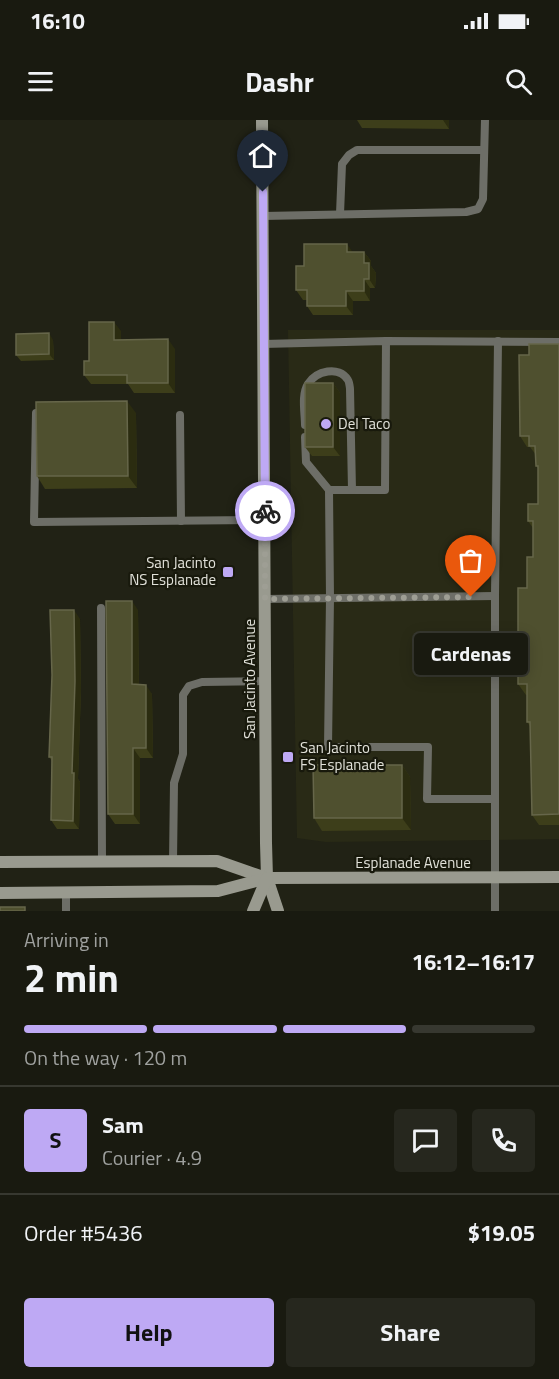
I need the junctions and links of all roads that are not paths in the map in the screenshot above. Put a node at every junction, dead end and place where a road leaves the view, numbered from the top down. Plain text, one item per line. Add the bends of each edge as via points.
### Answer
1 (262, 120) edge
2 (484, 120) edge
3 (484, 150) junction
4 (340, 214) junction
5 (263, 216) junction
6 (386, 341) junction
7 (498, 341) junction
8 (559, 342) edge
9 (263, 344) junction
10 (36, 413) edge
11 (180, 416) dead end
12 (329, 489) junction
13 (352, 489) junction
14 (181, 520) junction
15 (265, 520) junction
16 (495, 596) junction
17 (330, 598) junction
18 (265, 599) junction
19 (101, 608) dead end
20 (266, 681) junction
21 (495, 799) junction
22 (173, 861) junction
23 (0, 862) edge
24 (102, 862) junction
25 (559, 877) edge
26 (267, 878) junction
27 (495, 878) junction
28 (0, 893) edge
29 (66, 893) junction
30 (66, 911) edge
31 (253, 911) edge
32 (278, 911) edge
33 (495, 911) edge

1 - 5 main road, San Jacinto Avenue
2 - 3 lane
3 - 4 lane via 357,150 342,164
3 - 4 lane via 483,199 478,209
4 - 5 lane
5 - 9 main road, San Jacinto Avenue
6 - 7 lane
6 - 9 lane
6 - 13 lane via 385,489
7 - 8 lane
7 - 16 lane
9 - 15 main road, San Jacinto Avenue
10 - 14 lane via 34,522
11 - 14 lane
12 - 13 lane
12 - 13 lane via 306,462 304,394 313,378 332,371 343,375 350,389
12 - 17 lane
14 - 15 lane
15 - 18 main road, San Jacinto Avenue
16 - 17 lane
16 - 21 lane
17 - 18 lane
17 - 21 lane via 328,747 428,747 427,799
18 - 20 main road, San Jacinto Avenue
19 - 24 lane
20 - 22 lane via 202,682 189,686 183,695 183,754 174,783
20 - 26 main road, San Jacinto Avenue
21 - 27 lane
22 - 24 main road, Esplanade Avenue
22 - 26 main road, Esplanade Avenue via 217,861
23 - 24 main road, Esplanade Avenue
25 - 27 main road, Esplanade Avenue
26 - 27 main road, Esplanade Avenue
26 - 29 main road, Esplanade Avenue via 218,891
26 - 31 main road, San Jacinto Avenue
26 - 32 main road, San Jacinto Avenue
27 - 33 lane
28 - 29 main road, Esplanade Avenue
29 - 30 lane

